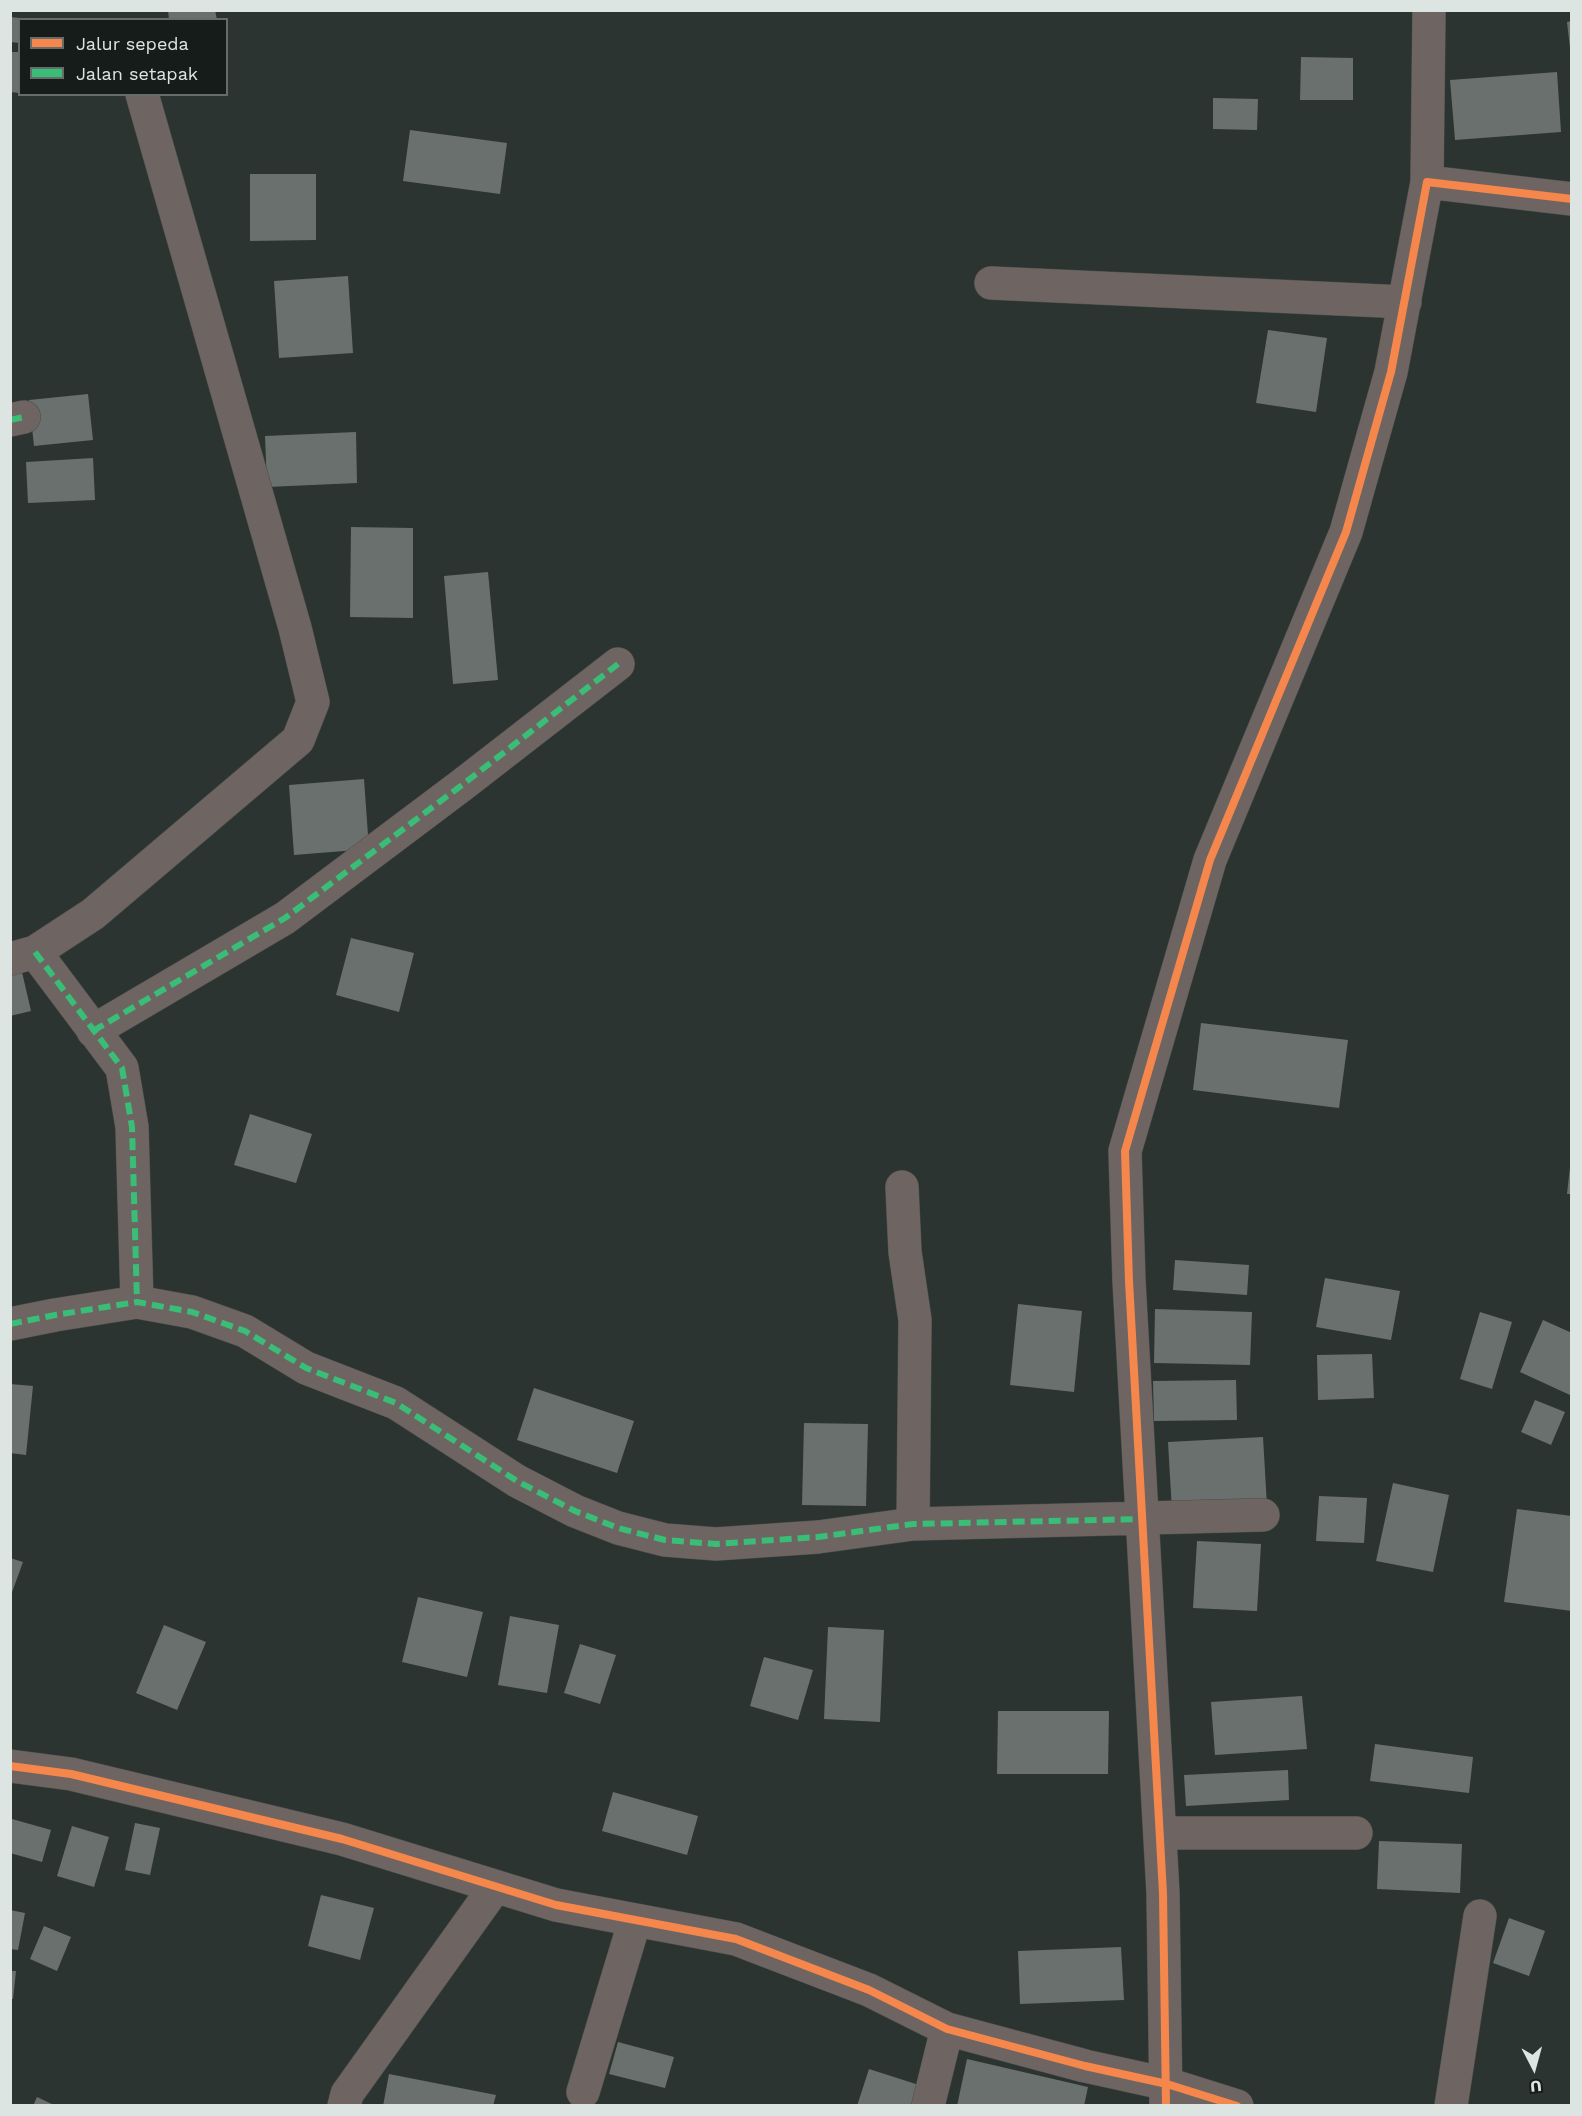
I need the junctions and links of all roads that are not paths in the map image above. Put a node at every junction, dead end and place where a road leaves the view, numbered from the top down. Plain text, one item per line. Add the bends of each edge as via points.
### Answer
1 (1429, 10) edge
2 (143, 96) edge
3 (1427, 182) junction
4 (1572, 199) edge
5 (991, 283) dead end
6 (1405, 302) junction
7 (618, 663) dead end
8 (23, 955) edge
9 (93, 1031) junction
10 (902, 1187) dead end
11 (136, 1302) junction
12 (10, 1324) edge
13 (1263, 1515) dead end
14 (1143, 1519) junction
15 (913, 1524) junction
16 (10, 1766) edge
17 (1160, 1833) junction
18 (1356, 1833) dead end
19 (495, 1887) junction
20 (1479, 1916) dead end
21 (635, 1920) junction
22 (947, 2028) junction
23 (583, 2092) dead end
24 (1166, 2095) edge
25 (344, 2106) edge
26 (928, 2106) edge
27 (1237, 2106) edge
28 (1451, 2106) edge

1 - 3 street
2 - 8 street via 313,702 298,740 93,914
3 - 4 street
3 - 6 street
5 - 6 street
6 - 14 street via 1391,372 1346,532 1210,860 1125,1151
7 - 9 street via 285,918
8 - 9 street
9 - 11 street via 122,1068 132,1128
10 - 15 street via 905,1252 915,1320
11 - 12 street
11 - 15 street via 192,1312 245,1331 306,1368 396,1403 517,1480 575,1511 618,1528 665,1540 716,1544 818,1537
13 - 14 street
14 - 15 street
14 - 17 street
16 - 19 street via 71,1774 331,1837
17 - 18 street
17 - 24 street
19 - 21 street via 556,1905
19 - 25 street via 347,2094
20 - 28 street
21 - 22 street via 736,1939 869,1990
21 - 23 street
22 - 24 street via 1085,2066
22 - 26 street
24 - 27 street

